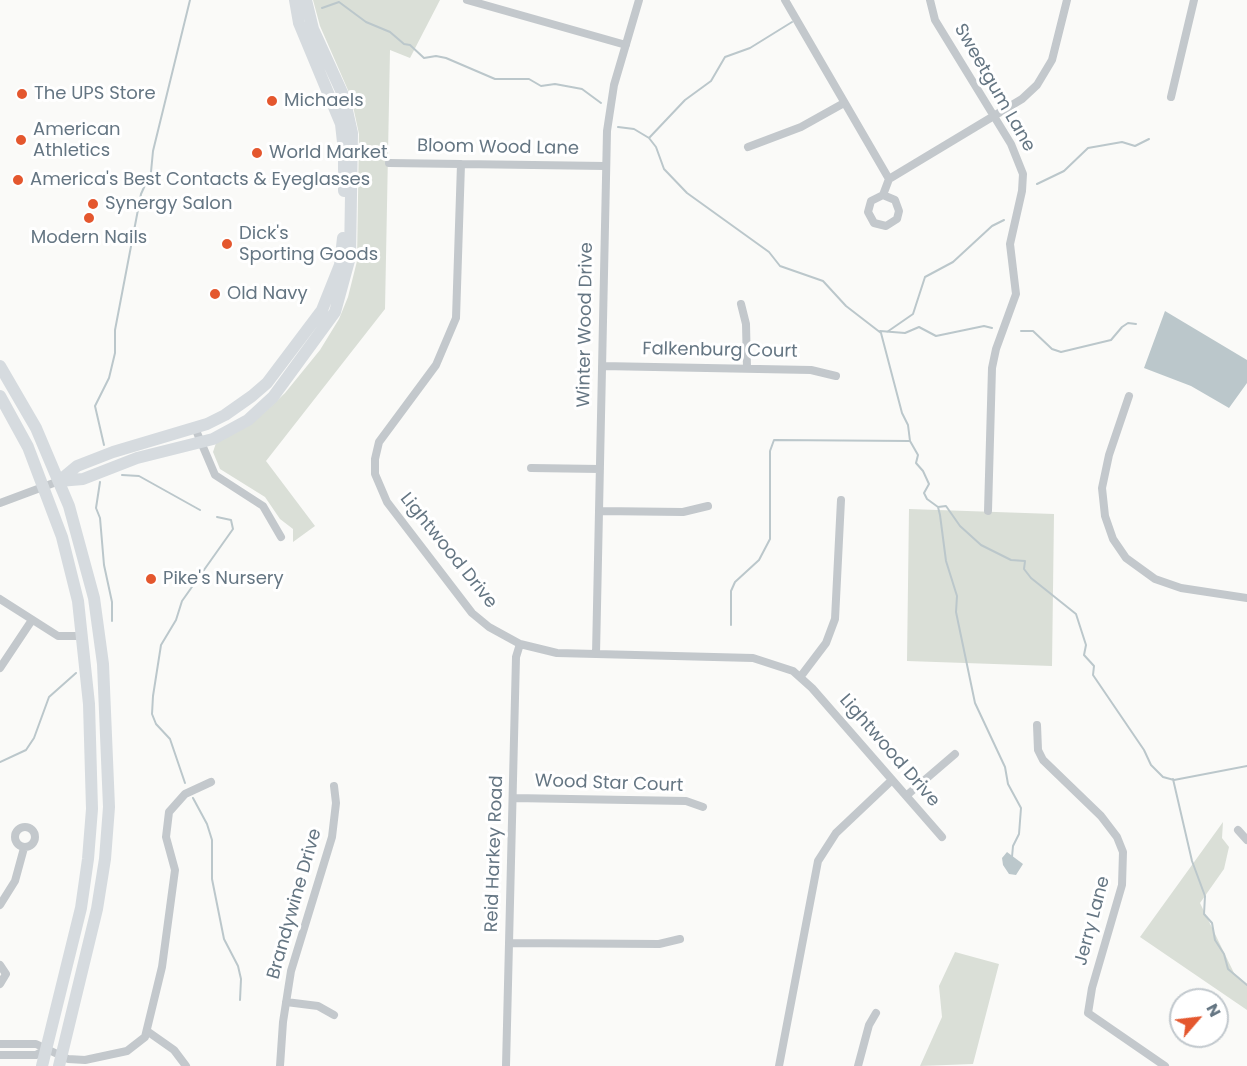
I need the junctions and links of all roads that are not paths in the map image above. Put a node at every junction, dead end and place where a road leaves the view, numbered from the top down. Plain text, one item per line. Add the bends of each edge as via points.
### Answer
1 (295, 0) edge
2 (306, 0) edge
3 (467, 0) edge
4 (639, 0) edge
5 (785, 0) edge
6 (930, 0) edge
7 (1067, 0) edge
8 (1194, 0) edge
9 (626, 45) junction
10 (1171, 96) dead end
11 (844, 103) junction
12 (994, 116) junction
13 (748, 147) dead end
14 (389, 163) dead end
15 (462, 164) junction
16 (605, 166) junction
17 (889, 179) junction
18 (883, 195) dead end
19 (741, 304) dead end
20 (602, 366) junction
21 (1, 368) edge
22 (747, 368) junction
23 (836, 376) dead end
24 (0, 396) edge
25 (1129, 396) dead end
26 (195, 428) junction
27 (200, 443) junction
28 (531, 468) dead end
29 (600, 470) junction
30 (60, 481) junction
31 (45, 486) junction
32 (841, 500) dead end
33 (0, 502) edge
34 (708, 506) dead end
35 (599, 511) junction
36 (988, 512) dead end
37 (281, 537) dead end
38 (0, 598) edge
39 (1247, 598) edge
40 (32, 620) junction
41 (83, 636) junction
42 (520, 644) junction
43 (596, 654) junction
44 (0, 668) edge
45 (801, 676) junction
46 (1037, 725) dead end
47 (955, 754) dead end
48 (892, 780) junction
49 (211, 782) dead end
50 (334, 786) dead end
51 (906, 796) junction
52 (513, 798) junction
53 (703, 807) dead end
54 (1238, 830) dead end
55 (942, 837) dead end
56 (1247, 840) edge
57 (24, 848) dead end
58 (0, 905) edge
59 (680, 939) dead end
60 (509, 943) junction
61 (0, 965) edge
62 (0, 984) edge
63 (286, 1002) junction
64 (876, 1013) dead end
65 (334, 1015) dead end
66 (147, 1031) junction
67 (0, 1044) edge
68 (45, 1050) junction
69 (0, 1055) edge
70 (60, 1061) edge
71 (42, 1066) edge
72 (186, 1066) edge
73 (280, 1066) edge
74 (506, 1066) edge
75 (779, 1066) edge
76 (858, 1066) edge
77 (1165, 1066) edge

1 - 26 main road via 299,23 341,124 344,150 340,266 322,310 267,383 225,415
2 - 27 main road via 313,29 344,97 352,133 350,256 346,277 330,320 273,397 248,420
3 - 9 street
4 - 9 street, Winter Wood Drive
5 - 11 street
6 - 12 street, Sweetgum Lane via 935,20
7 - 12 street via 1052,60 1044,76 1022,99
8 - 10 street
9 - 16 street, Winter Wood Drive via 610,102
11 - 13 street via 801,127
11 - 17 street
12 - 17 street
12 - 36 street, Sweetgum Lane via 1017,155 1023,182 1010,244 1016,294 992,368
14 - 15 street, Bloom Wood Lane
15 - 16 street, Bloom Wood Lane
15 - 42 street, Lightwood Drive via 456,318 436,365 379,442 375,474 387,502 465,604 489,627
16 - 20 street, Winter Wood Drive
17 - 18 street
19 - 22 street via 746,324
20 - 22 street, Falkenburg Court
20 - 29 street, Winter Wood Drive
21 - 30 main road via 36,428
22 - 23 street, Falkenburg Court via 811,370
24 - 31 main road
25 - 39 street via 1102,488 1105,516 1117,546 1137,568 1155,579 1181,588
26 - 27 street
26 - 30 main road via 77,466
27 - 30 main road via 137,458 83,479
27 - 37 street via 215,475 263,506
28 - 29 street
29 - 35 street, Winter Wood Drive
30 - 31 street
30 - 70 main road via 86,562 99,632 109,807 97,909
31 - 33 street
31 - 41 main road via 70,568
32 - 45 street via 835,620 826,644
34 - 35 street via 682,512
35 - 43 street, Winter Wood Drive
38 - 40 street
40 - 41 street via 58,636
40 - 44 street
41 - 68 main road via 91,786 88,859 81,908
42 - 43 street, Lightwood Drive via 547,652
42 - 52 street, Reid Harkey Road via 516,657
43 - 45 street, Lightwood Drive via 753,657
45 - 48 street, Lightwood Drive
46 - 77 street, Jerry Lane via 1038,750 1043,760 1101,816 1123,852 1122,885 1088,1013
47 - 51 street
48 - 51 street, Lightwood Drive
48 - 75 street via 836,832 818,861
49 - 66 street via 185,794 169,812 166,837 175,870 162,967
50 - 63 street, Brandywine Drive via 333,837 297,946
51 - 55 street, Lightwood Drive
52 - 53 street, Wood Star Court via 687,801
52 - 60 street, Reid Harkey Road
54 - 56 street
57 - 58 street via 15,882
59 - 60 street via 659,944
60 - 74 street, Reid Harkey Road
61 - 62 street via 6,974
63 - 65 street via 318,1006
63 - 73 street, Brandywine Drive
64 - 76 street
66 - 70 street via 138,1045 114,1055
66 - 72 street via 174,1050
67 - 68 street via 36,1044
68 - 69 street via 36,1055
68 - 70 street
68 - 71 main road

